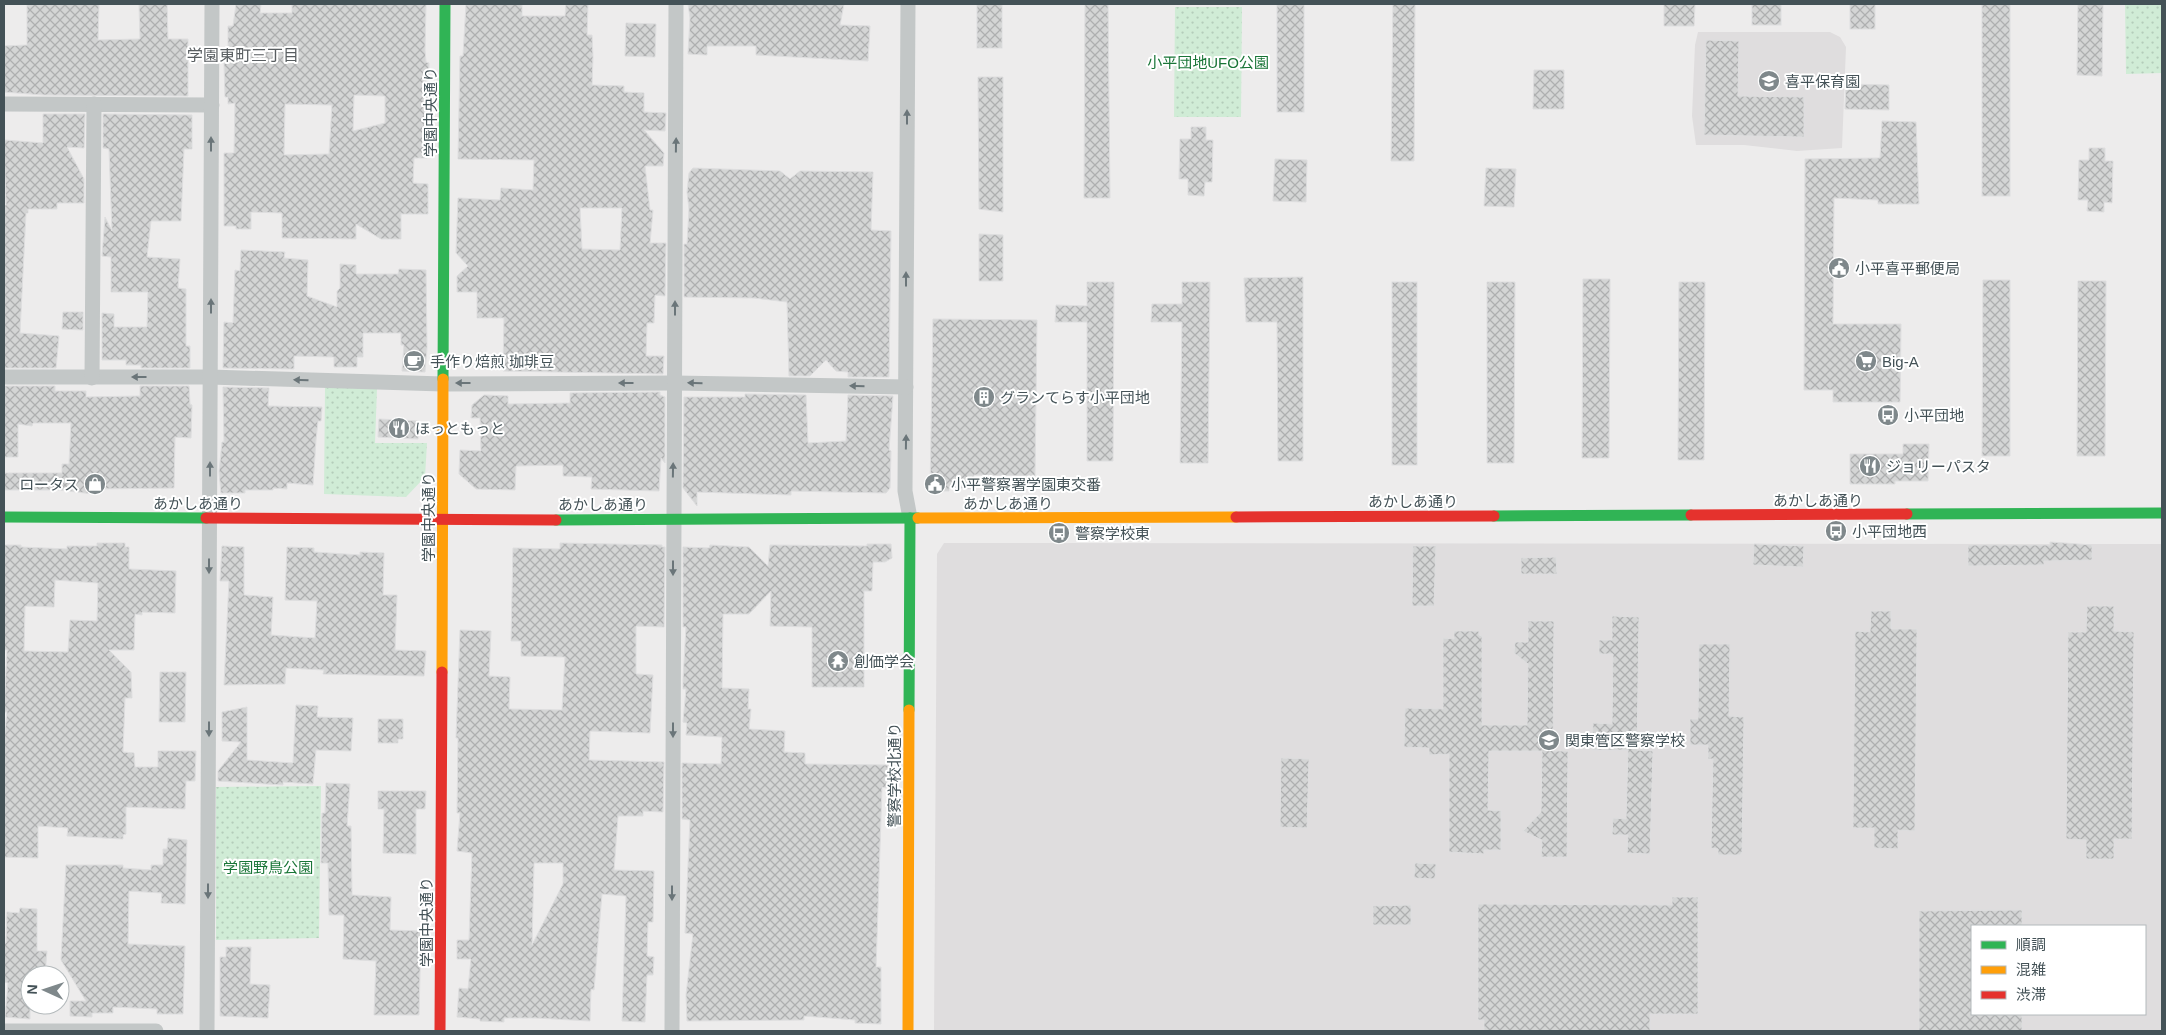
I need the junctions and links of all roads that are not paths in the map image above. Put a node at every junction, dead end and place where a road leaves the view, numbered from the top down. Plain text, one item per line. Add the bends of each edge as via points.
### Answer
1 (212, 4) edge
2 (445, 4) edge
3 (676, 4) edge
4 (908, 4) edge
5 (4, 104) edge
6 (94, 104) junction
7 (212, 105) junction
8 (4, 377) edge
9 (210, 377) junction
10 (92, 378) junction
11 (675, 383) junction
12 (443, 384) junction
13 (906, 386) junction
14 (2162, 513) edge
15 (4, 517) edge
16 (210, 518) junction
17 (910, 518) junction
18 (673, 519) junction
19 (443, 520) junction
20 (4, 1030) edge
21 (156, 1031) edge
22 (208, 1031) edge
23 (440, 1031) edge
24 (672, 1031) edge
25 (908, 1031) edge

1 - 7 street
2 - 12 street, 学園中央通り
11 -> 3 street
13 -> 4 street
5 - 6 street
6 - 7 street
6 - 10 street
9 -> 7 street
8 - 10 street
9 -> 10 street
12 -> 9 street
16 -> 9 street
11 -> 12 street
13 -> 11 street
18 -> 11 street
12 - 19 street, 学園中央通り
17 -> 13 street via 905,490
14 - 17 street, あかしあ通り
15 - 16 street, あかしあ通り
16 - 19 street, あかしあ通り
16 -> 22 street
17 - 18 street, あかしあ通り
17 - 25 street, 警察学校北通り
18 - 19 street, あかしあ通り
18 -> 24 street
19 - 23 street, 学園中央通り
20 - 21 street

